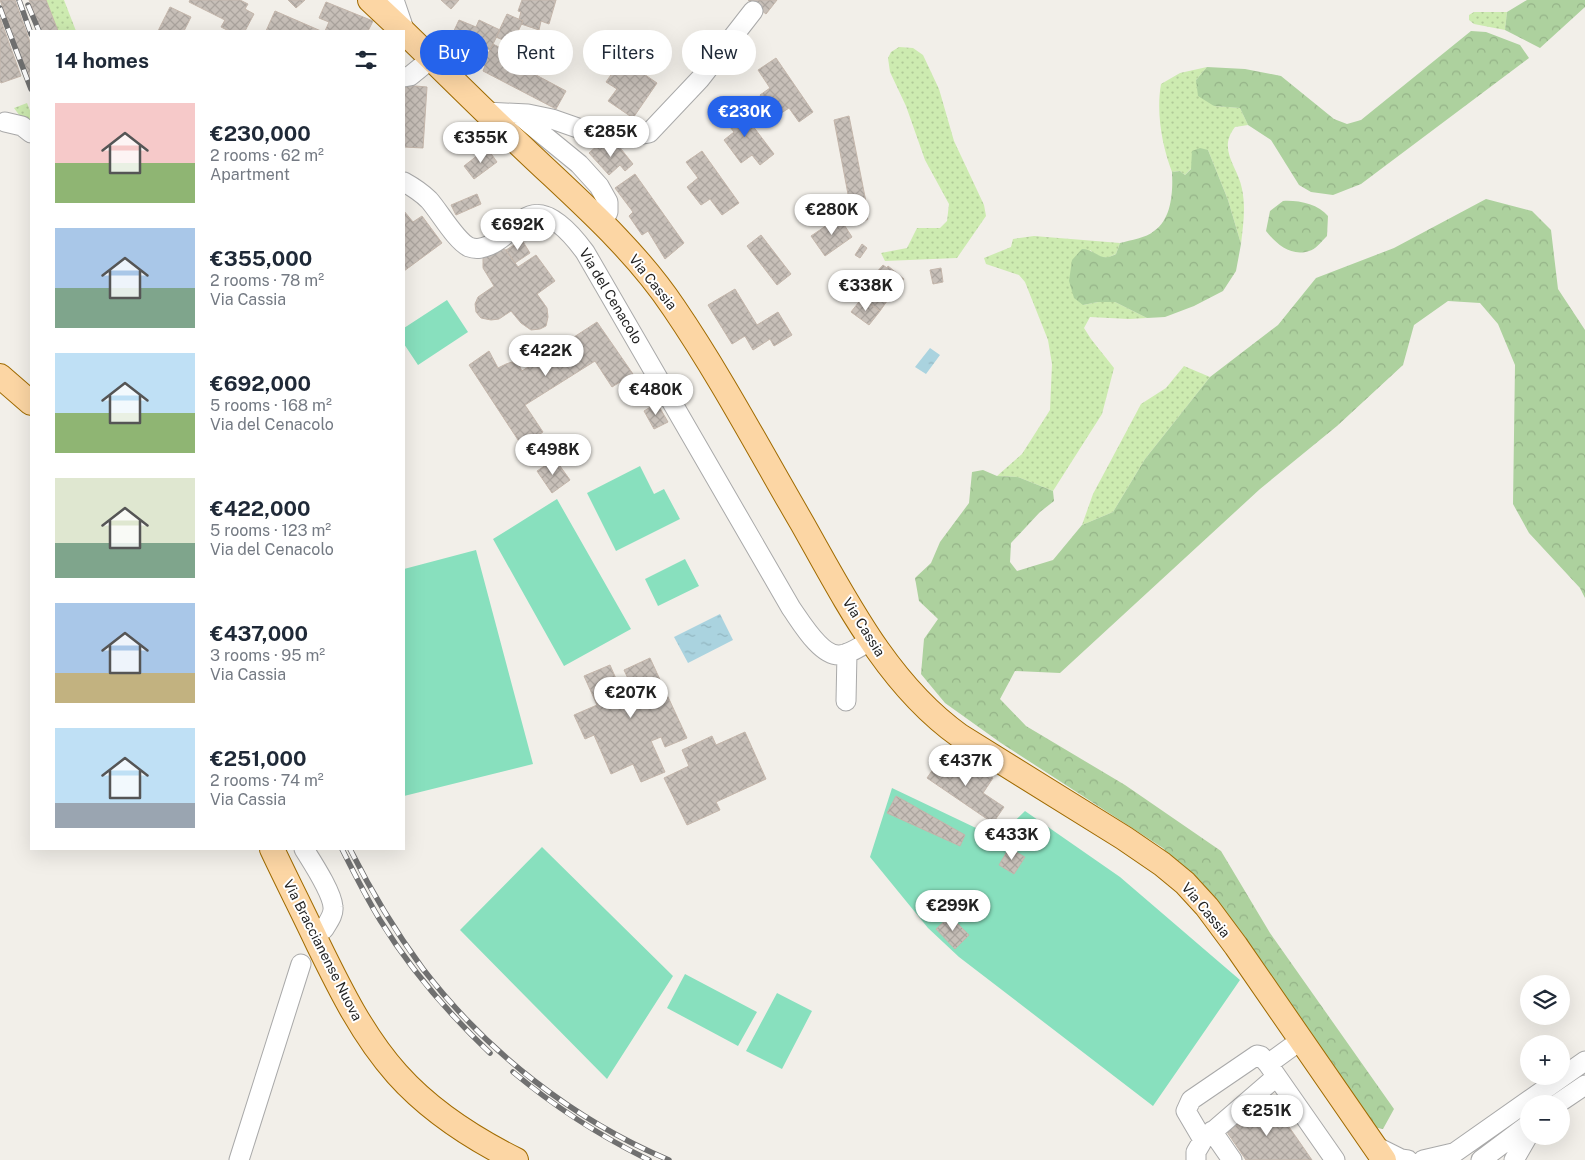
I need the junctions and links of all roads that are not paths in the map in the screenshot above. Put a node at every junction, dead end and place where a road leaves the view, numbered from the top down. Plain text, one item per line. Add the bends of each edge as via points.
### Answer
1 (370, 0) edge
2 (394, 0) edge
3 (753, 11) dead end
4 (401, 30) edge
5 (403, 30) edge
6 (405, 34) edge
7 (420, 48) edge
8 (420, 68) edge
9 (448, 75) edge
10 (405, 77) edge
11 (486, 112) junction
12 (516, 112) junction
13 (5, 122) dead end
14 (30, 132) edge
15 (405, 183) edge
16 (602, 224) junction
17 (0, 376) edge
18 (30, 402) edge
19 (872, 640) junction
20 (846, 653) junction
21 (846, 701) dead end
22 (272, 850) edge
23 (305, 850) edge
24 (324, 929) dead end
25 (301, 964) dead end
26 (1301, 1040) junction
27 (1585, 1061) edge
28 (1272, 1070) junction
29 (1585, 1085) edge
30 (1570, 1095) edge
31 (1520, 1132) edge
32 (1208, 1135) junction
33 (1482, 1135) junction
34 (1523, 1145) edge
35 (1380, 1153) edge
36 (1449, 1157) edge
37 (1492, 1157) edge
38 (239, 1160) edge
39 (516, 1160) edge
40 (1196, 1160) edge
41 (1232, 1160) edge
42 (1335, 1160) edge
43 (1408, 1160) edge
44 (1423, 1160) edge
45 (1514, 1160) edge

1 - 4 main road, Via Cassia
2 - 5 street
3 - 12 street via 700,79 649,133 621,138
6 - 7 main road, Via Cassia
8 - 10 street
9 - 11 main road, Via Cassia
11 - 12 street
11 - 16 main road, Via Cassia
12 - 16 street via 579,164 599,186 608,202 608,212
13 - 14 street via 22,126
15 - 20 street, Via del Cenacolo via 428,200 460,239 480,250 498,241 526,217 539,215 569,231 585,252 791,608 825,651 839,655
16 - 19 main road, Via Cassia via 646,270 695,340
17 - 18 main road
19 - 20 street
19 - 26 main road, Via Cassia via 917,701 944,725 1124,838 1185,883 1218,921
20 - 21 street
22 - 39 main road, Via Braccianense Nuova via 346,1000 375,1046 427,1104 488,1146
23 - 24 street via 321,877 333,907
25 - 38 street
26 - 28 street
26 - 35 main road, Via Cassia
27 - 33 street
28 - 32 street
28 - 32 street via 1261,1056 1254,1056 1191,1100 1186,1111
28 - 42 street
29 - 30 street
31 - 37 street
32 - 40 street via 1196,1152
32 - 41 street
33 - 36 street
33 - 37 street
34 - 45 street
35 - 43 street
36 - 44 street

